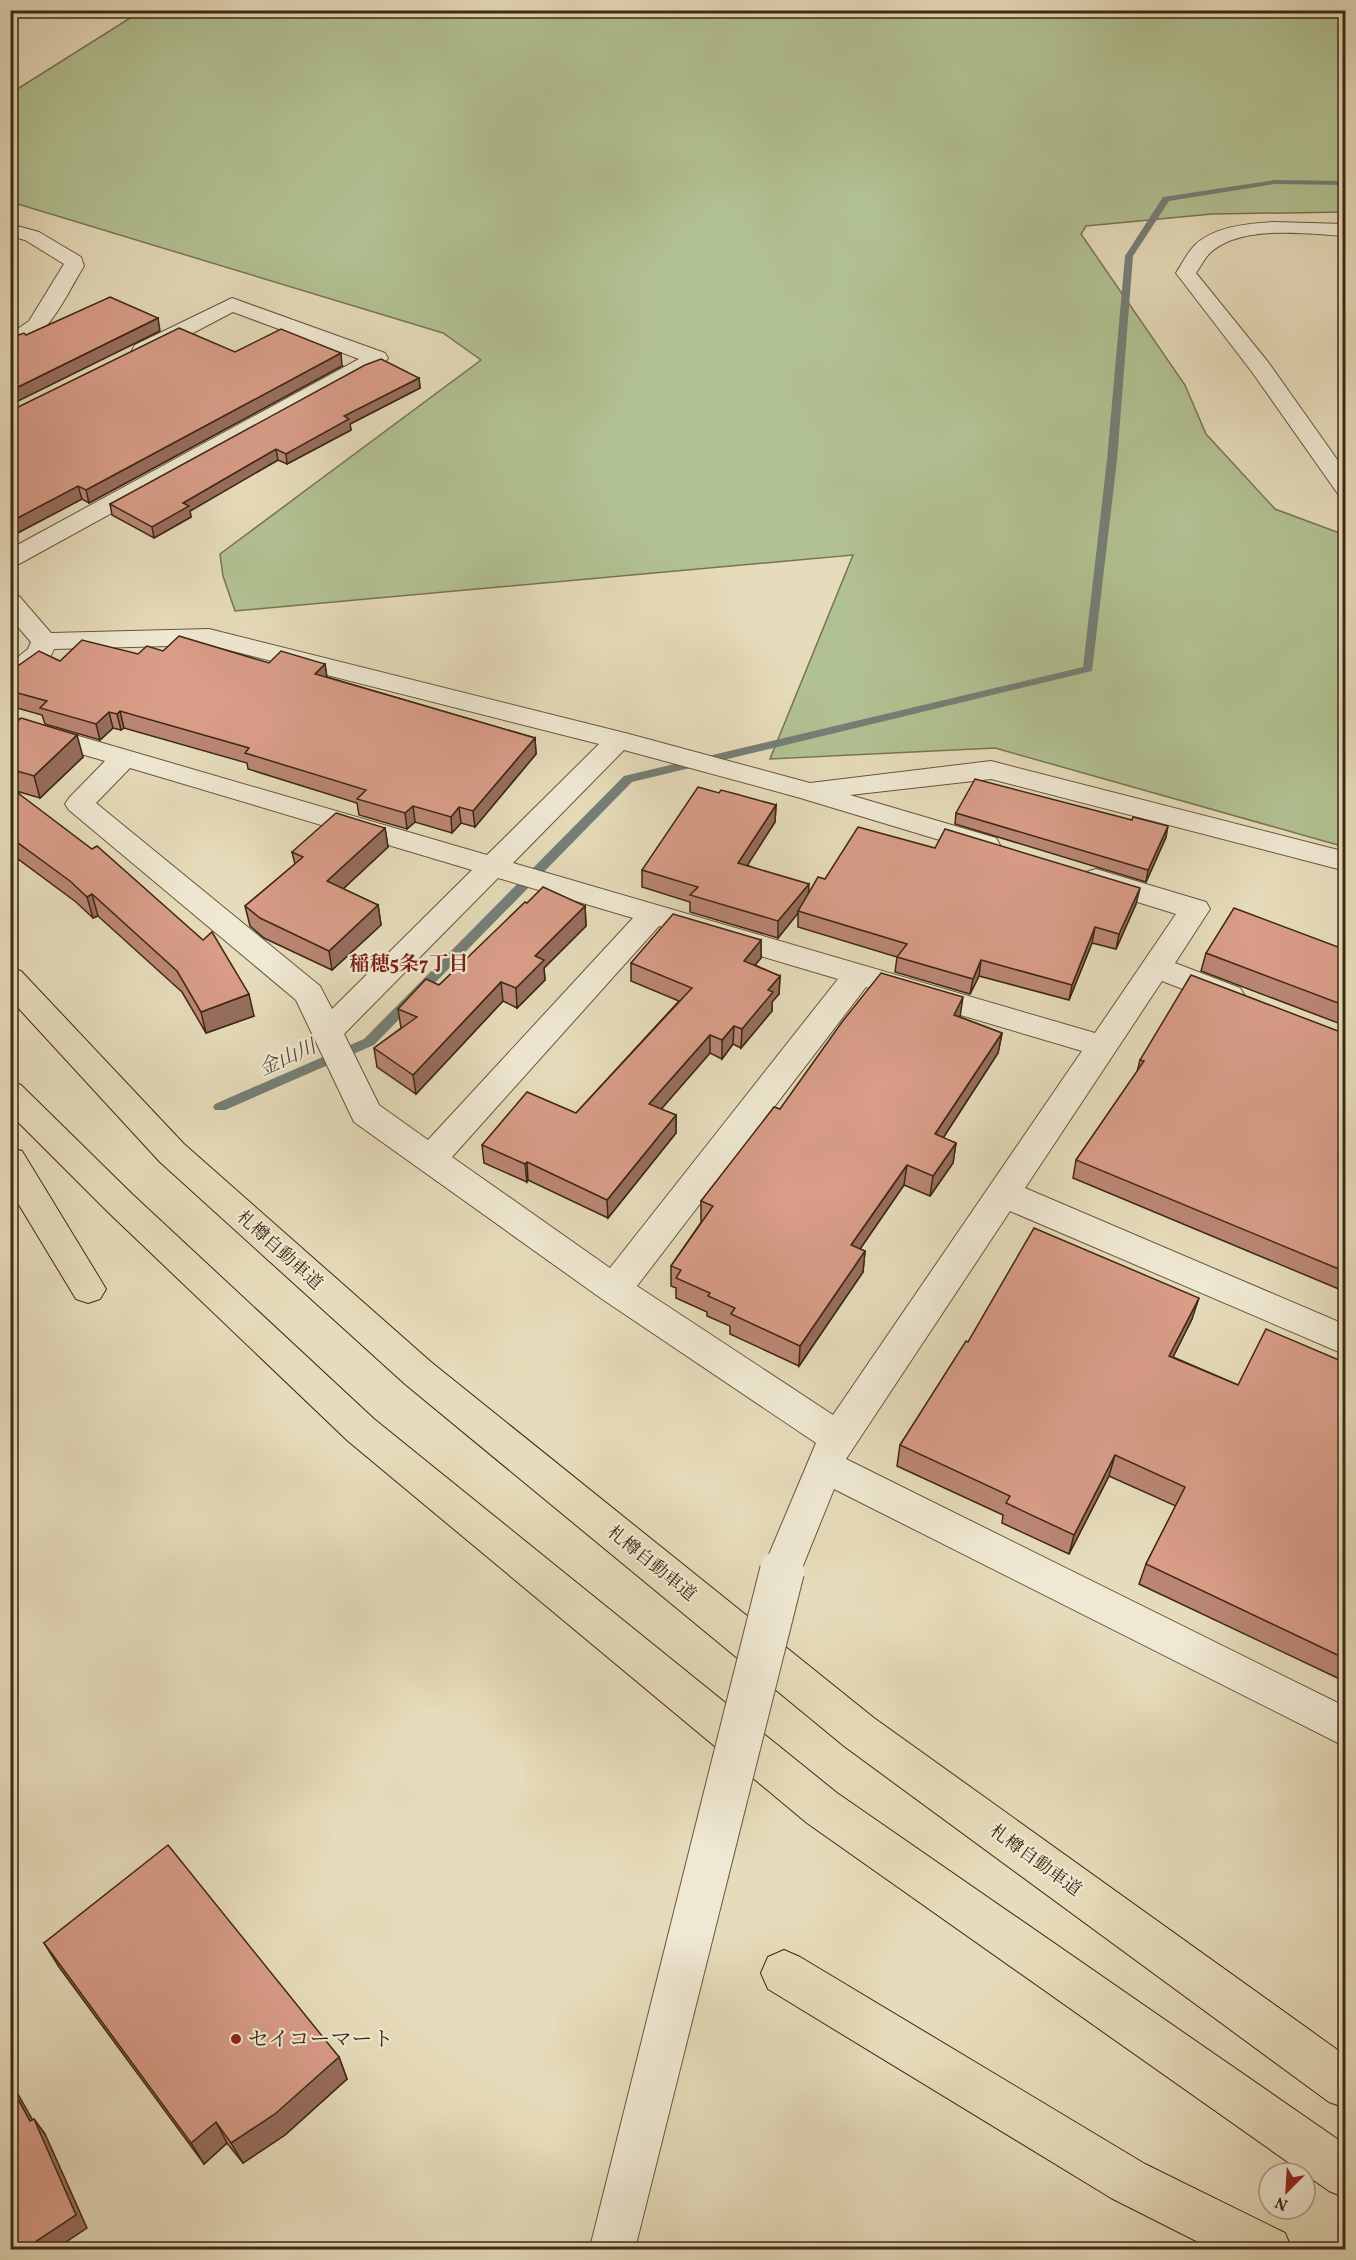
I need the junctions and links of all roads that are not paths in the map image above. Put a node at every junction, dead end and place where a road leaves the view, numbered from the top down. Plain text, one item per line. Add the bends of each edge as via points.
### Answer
1 (10, 230) edge
2 (1346, 230) edge
3 (10, 345) edge
4 (127, 358) edge
5 (1346, 489) edge
6 (10, 559) edge
7 (10, 601) edge
8 (44, 641) junction
9 (10, 676) edge
10 (10, 724) edge
11 (619, 740) junction
12 (125, 757) junction
13 (807, 791) junction
14 (1012, 853) edge
15 (1346, 862) edge
16 (500, 868) junction
17 (1069, 871) edge
18 (654, 913) junction
19 (1156, 967) junction
20 (859, 974) junction
21 (10, 979) edge
22 (1256, 1006) edge
23 (329, 1033) junction
24 (1102, 1046) junction
25 (10, 1093) edge
26 (10, 1160) edge
27 (430, 1160) junction
28 (1002, 1193) junction
29 (88, 1289) dead end
30 (614, 1289) junction
31 (1346, 1341) edge
32 (831, 1452) junction
33 (1346, 1728) edge
34 (784, 1972) dead end
35 (1346, 2085) edge
36 (1346, 2174) edge
37 (612, 2250) edge
38 (1268, 2250) edge

1 - 3 street via 32,236 74,261 74,266 37,324
2 - 5 street via 1287,227 1228,234 1204,248 1186,273 1260,367
4 - 6 street via 232,304 377,357
7 - 8 street
8 - 9 street via 40,653
8 - 11 street via 209,637
10 - 12 street
11 - 13 street
11 - 16 street
12 - 16 street
12 - 23 street via 79,804 309,994
13 - 14 street
13 - 15 street via 991,770
16 - 18 street
16 - 23 street
17 - 19 street via 1195,909
18 - 20 street
18 - 27 street
19 - 22 street
19 - 24 street
20 - 24 street
20 - 30 street
21 - 35 highway, 札樽自動車道 via 172,1153 418,1373 859,1732
23 - 27 street via 366,1113
24 - 28 street
25 - 36 highway via 361,1431 822,1808
26 - 29 highway
27 - 30 street
28 - 31 street
28 - 32 street
30 - 32 street
32 - 33 street
32 - 37 street, bridge via 782,1571
34 - 38 highway via 1128,2181

